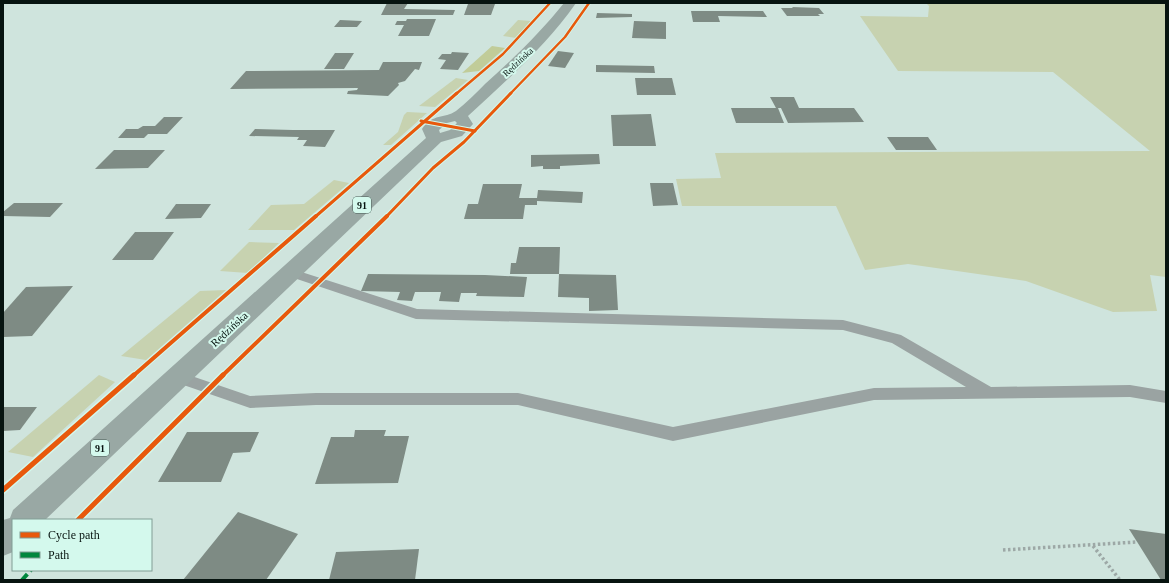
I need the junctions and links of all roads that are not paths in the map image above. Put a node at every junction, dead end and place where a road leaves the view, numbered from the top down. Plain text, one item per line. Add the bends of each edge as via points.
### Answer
1 (570, 3) edge
2 (289, 272) junction
3 (177, 376) junction
4 (989, 393) junction
5 (1166, 398) edge
6 (25, 519) edge
7 (12, 532) edge
8 (3, 541) edge

1 - 2 main road, Rędzińska / 91 via 528,53 460,115 465,124 456,133 435,139
2 - 3 main road, Rędzińska / 91
2 - 4 lane via 416,314 843,325 896,340
3 - 4 lane via 250,402 316,399 518,398 673,434 874,394
3 - 6 main road, Rędzińska / 91
4 - 5 lane via 1130,391
7 - 8 main road

